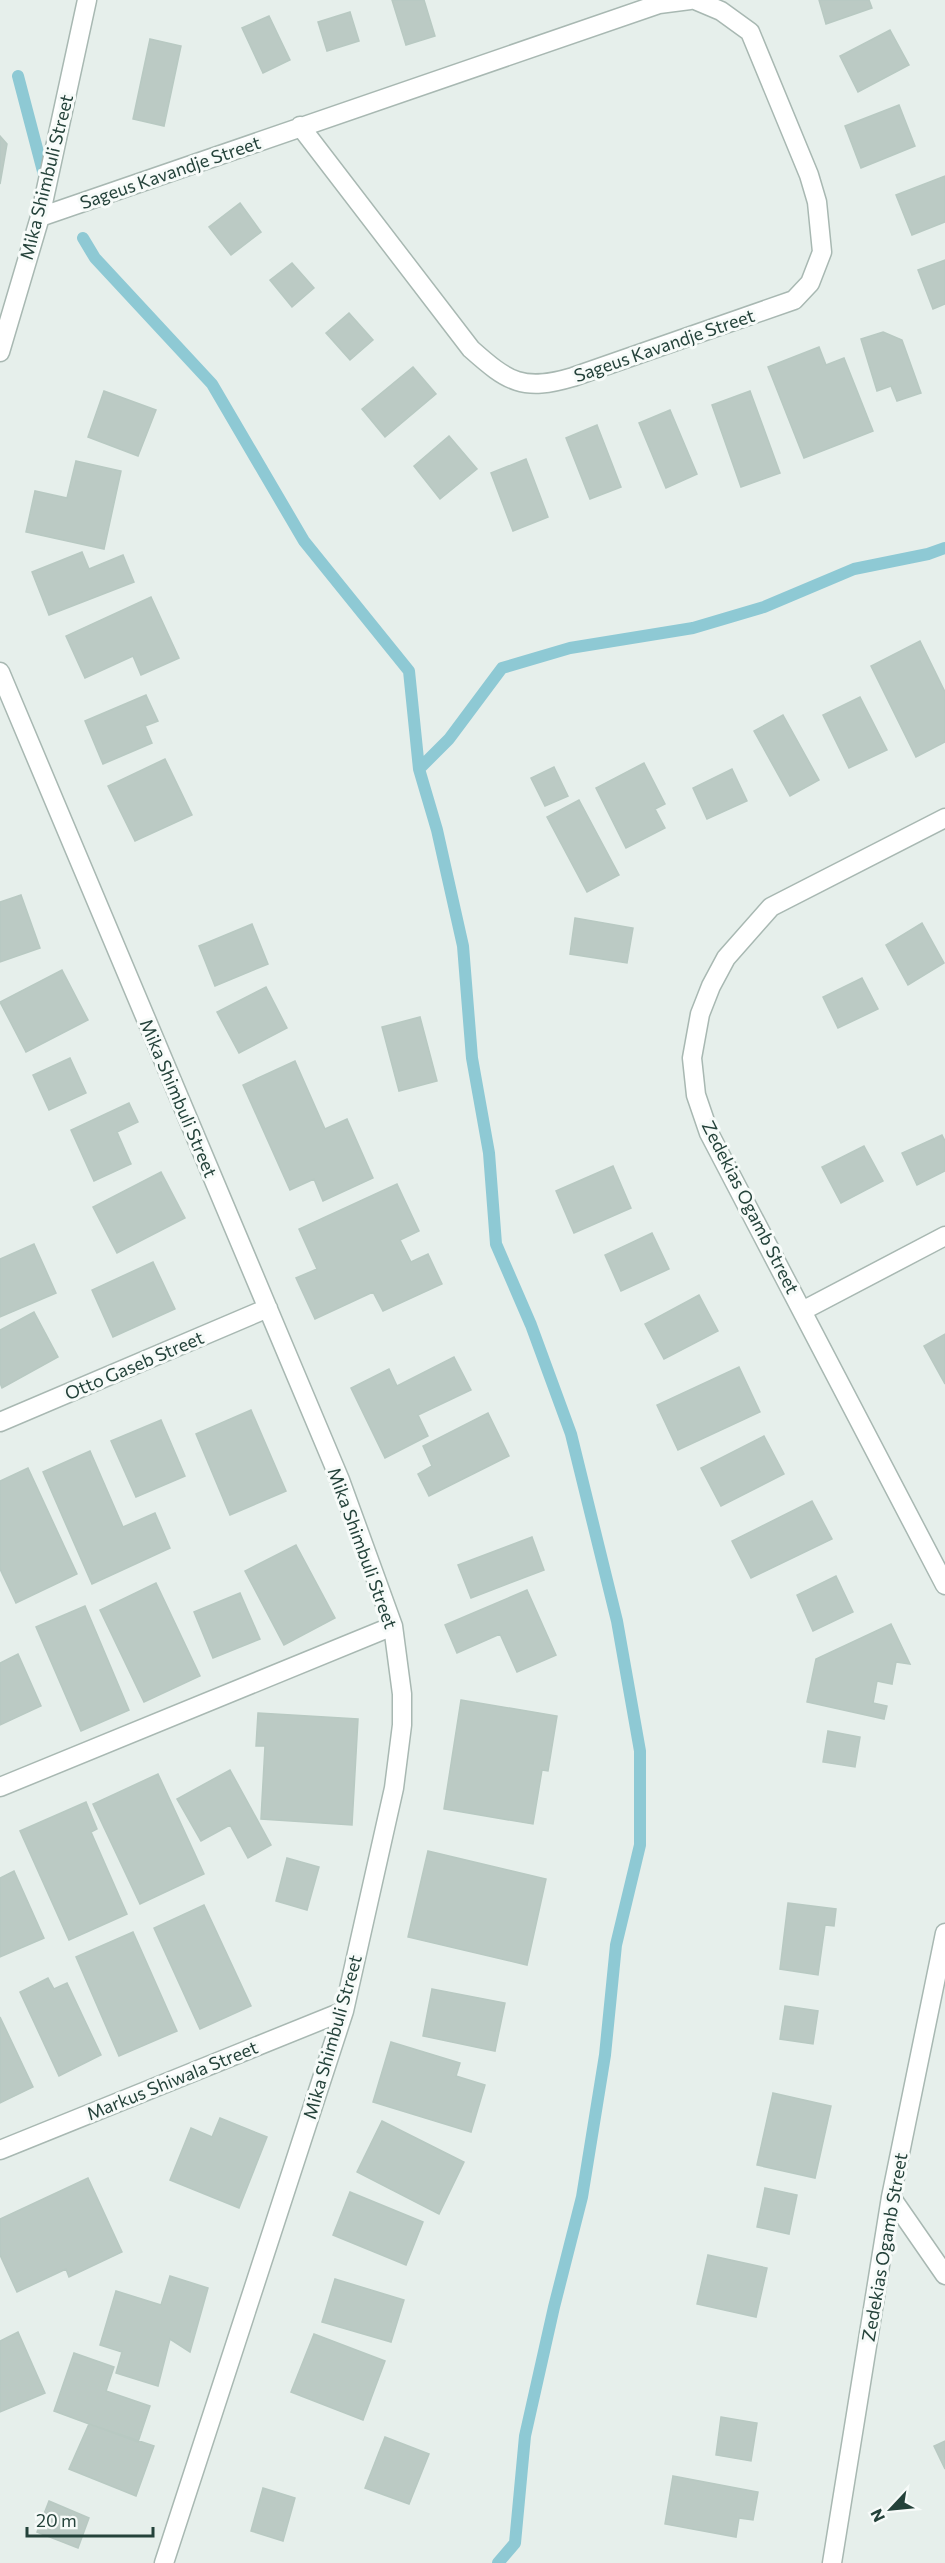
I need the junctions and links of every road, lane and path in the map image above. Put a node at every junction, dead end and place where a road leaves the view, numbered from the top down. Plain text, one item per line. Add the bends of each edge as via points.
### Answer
1 (87, 0) edge
2 (692, 0) edge
3 (300, 126) junction
4 (40, 217) junction
5 (3, 330) edge
6 (0, 352) edge
7 (0, 672) edge
8 (945, 818) edge
9 (945, 1236) edge
10 (268, 1308) junction
11 (804, 1310) junction
12 (0, 1422) edge
13 (945, 1585) edge
14 (393, 1626) junction
15 (0, 1787) edge
16 (945, 1933) edge
17 (344, 2011) junction
18 (0, 2150) edge
19 (891, 2197) junction
20 (945, 2275) edge
21 (164, 2563) edge
22 (831, 2563) edge

1 - 4 street, Mika Shimbuli Street
2 - 3 street, Sageus Kavandje Street via 659,3
2 - 3 street, Sageus Kavandje Street via 721,10 750,32 809,175 817,201 822,252 810,283 794,300 573,377 549,384 520,383 499,374 471,349
3 - 4 street, Sageus Kavandje Street
4 - 5 street, Mika Shimbuli Street
5 - 6 street, Mika Shimbuli Street
7 - 10 street, Mika Shimbuli Street
8 - 11 street, Zedekias Ogamb Street via 771,907 726,958 700,1014 692,1058 696,1095 709,1133
9 - 11 street
10 - 12 street, Otto Gaseb Street
10 - 14 street, Mika Shimbuli Street via 340,1480
11 - 13 street, Zedekias Ogamb Street
14 - 15 street
14 - 17 street, Mika Shimbuli Street via 402,1694 401,1735 394,1788
16 - 19 street, Zedekias Ogamb Street
17 - 18 street, Markus Shiwala Street
17 - 21 street, Mika Shimbuli Street
19 - 20 street
19 - 22 street, Zedekias Ogamb Street

